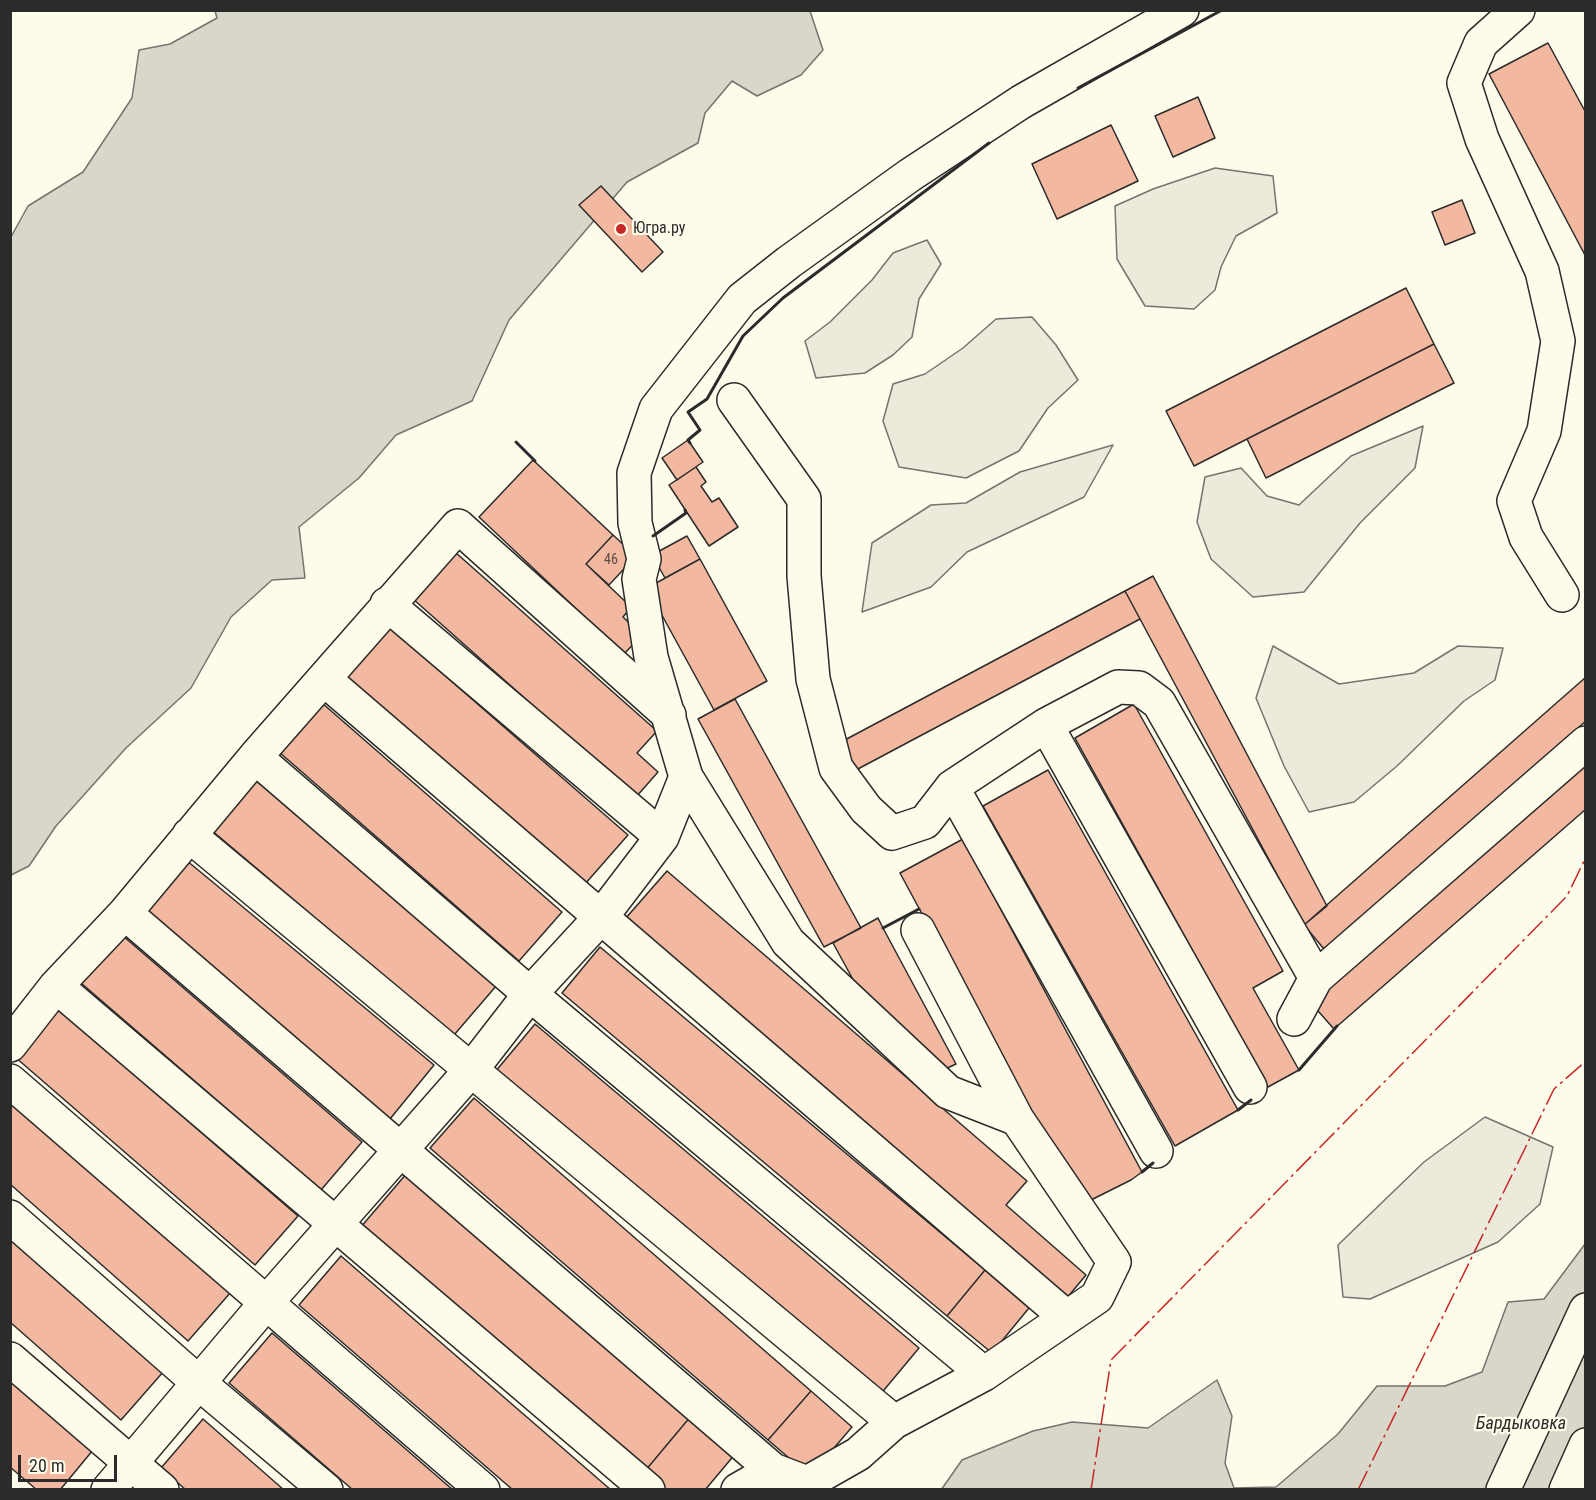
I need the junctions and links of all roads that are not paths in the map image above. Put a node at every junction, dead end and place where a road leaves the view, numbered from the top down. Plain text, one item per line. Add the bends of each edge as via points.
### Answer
1 (1182, 10) edge
2 (1518, 10) edge
3 (734, 400) dead end
4 (1562, 595) dead end
5 (387, 604) junction
6 (324, 679) junction
7 (670, 716) junction
8 (1046, 725) junction
9 (1586, 743) edge
10 (255, 757) junction
11 (686, 777) junction
12 (952, 787) junction
13 (189, 835) junction
14 (662, 837) junction
15 (125, 914) junction
16 (601, 917) junction
17 (918, 930) dead end
18 (1316, 978) junction
19 (56, 986) junction
20 (530, 994) junction
21 (1294, 1020) dead end
22 (10, 1045) edge
23 (471, 1070) junction
24 (10, 1081) edge
25 (1250, 1087) dead end
26 (1017, 1119) junction
27 (402, 1150) junction
28 (1156, 1151) dead end
29 (10, 1217) edge
30 (335, 1225) junction
31 (266, 1303) junction
32 (1586, 1310) edge
33 (1066, 1317) junction
34 (10, 1359) edge
35 (984, 1374) junction
36 (199, 1383) junction
37 (894, 1422) junction
38 (1586, 1445) edge
39 (132, 1464) junction
40 (773, 1470) junction
41 (108, 1490) edge
42 (162, 1490) edge
43 (326, 1490) edge
44 (483, 1490) edge
45 (648, 1490) edge
46 (738, 1490) edge
47 (1503, 1490) edge
48 (1566, 1490) edge

1 - 7 main road via 1021,102 789,262 742,299 656,409 634,473 635,523 644,559 639,579 651,657
2 - 4 main road via 1481,44 1464,83 1482,139 1542,271 1558,341 1544,431 1514,501 1526,537
3 - 12 main road via 804,499 804,576 813,680 836,768 866,809 892,833 925,822
5 - 6 main road
5 - 7 main road via 458,526
5 - 14 main road
6 - 10 main road
6 - 16 main road
7 - 11 main road
8 - 12 main road
8 - 18 main road via 1118,687 1139,688 1159,703
8 - 25 main road
9 - 18 main road
10 - 13 main road
10 - 20 main road
11 - 14 main road
11 - 26 main road via 788,942 948,1092
12 - 28 main road
13 - 15 main road
13 - 23 main road
14 - 16 main road
15 - 19 main road
15 - 27 main road
16 - 20 main road
16 - 33 main road
17 - 26 main road
18 - 21 main road
19 - 22 main road
19 - 30 main road
20 - 23 main road
20 - 35 main road
23 - 27 main road
23 - 37 main road
24 - 31 main road
26 - 33 main road via 1114,1262 1097,1297
27 - 30 main road
27 - 40 main road
29 - 36 main road
30 - 31 main road
30 - 45 main road
31 - 36 main road
31 - 44 main road
32 - 47 main road
33 - 35 main road
34 - 39 main road
35 - 37 main road
36 - 39 main road
36 - 43 main road
37 - 40 main road via 858,1454 807,1483
38 - 48 main road
39 - 41 main road
39 - 42 main road
40 - 46 main road

